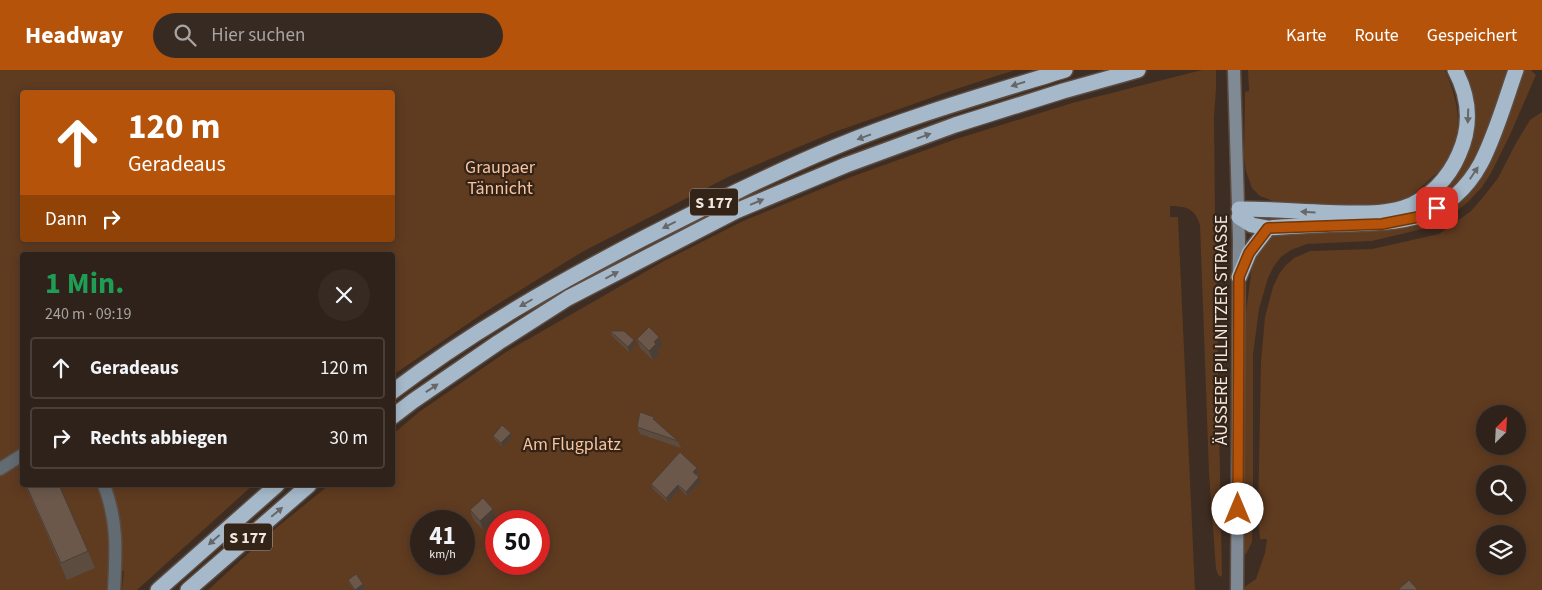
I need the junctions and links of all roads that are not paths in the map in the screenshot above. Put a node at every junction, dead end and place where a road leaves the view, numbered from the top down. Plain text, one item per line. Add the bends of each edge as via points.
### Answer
1 (1065, 70) edge
2 (1138, 70) edge
3 (1234, 70) edge
4 (1455, 70) edge
5 (1516, 70) edge
6 (1239, 213) junction
7 (1268, 228) junction
8 (1239, 277) junction
9 (395, 390) edge
10 (395, 415) edge
11 (20, 457) edge
12 (0, 469) edge
13 (105, 487) edge
14 (275, 487) edge
15 (306, 487) edge
16 (114, 590) edge
17 (158, 590) edge
18 (188, 590) edge
19 (1237, 590) edge

1 -> 9 highway, S 177 via 953,104 836,146 733,192 585,269 503,317
10 -> 2 highway, S 177 via 568,298 736,211 846,165 955,125
3 - 6 main road, ÄUSSERE PILLNITZER STRASSE
4 -> 6 highway via 1468,103 1466,134 1454,166 1429,194 1402,208 1374,212
7 -> 5 highway via 1382,224 1418,217 1437,208 1462,189 1481,162
6 - 7 highway via 1252,224
6 - 8 main road, ÄUSSERE PILLNITZER STRASSE
7 - 8 highway via 1249,253
8 - 19 main road, ÄUSSERE PILLNITZER STRASSE
11 - 12 street
13 - 16 street via 115,526
14 -> 17 highway, S 177
18 -> 15 highway, S 177

